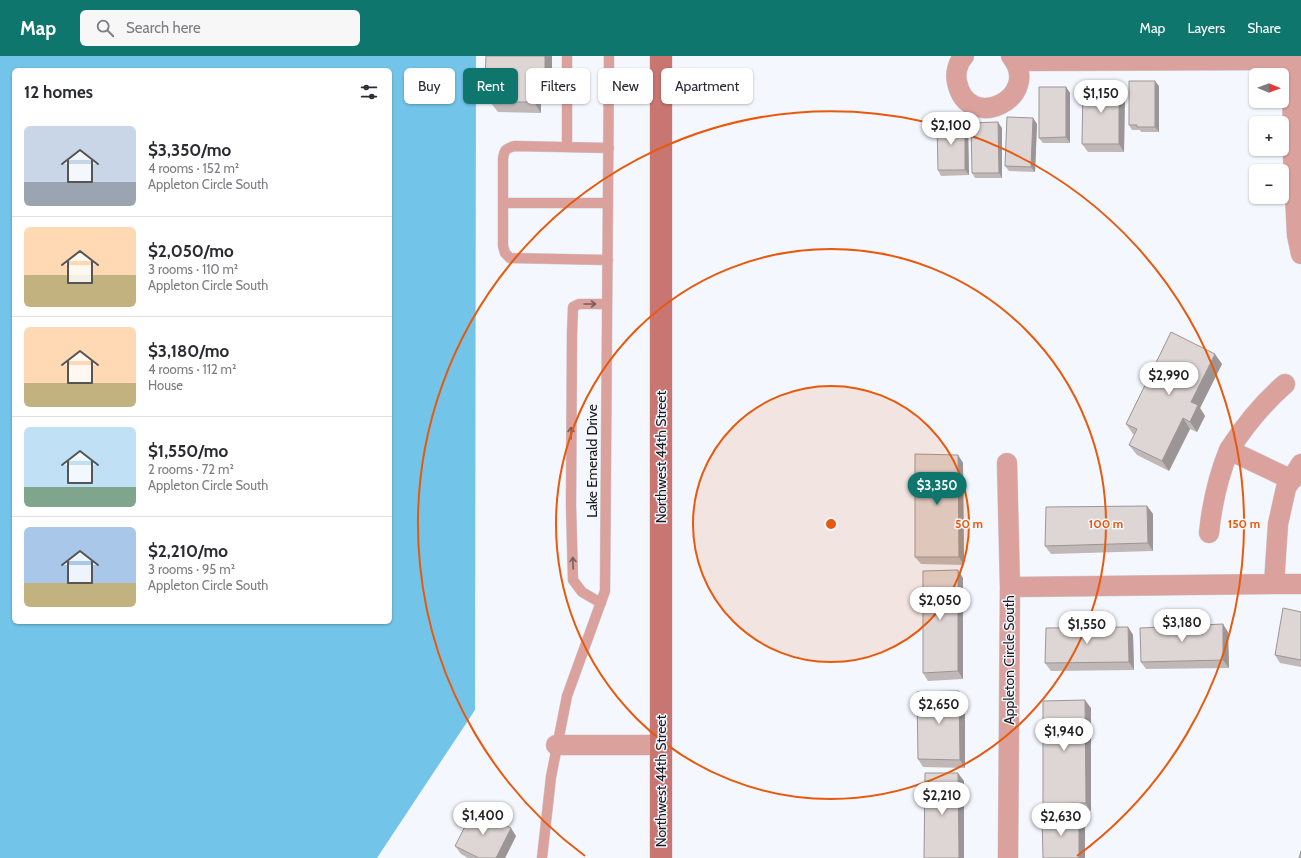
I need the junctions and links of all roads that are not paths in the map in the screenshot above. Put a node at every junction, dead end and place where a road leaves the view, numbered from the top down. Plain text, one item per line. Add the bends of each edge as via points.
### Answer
1 (566, 56) edge
2 (609, 56) edge
3 (661, 56) edge
4 (964, 56) edge
5 (1295, 58) edge
6 (1013, 59) edge
7 (567, 147) junction
8 (609, 148) junction
9 (503, 203) junction
10 (608, 203) junction
11 (1301, 254) edge
12 (608, 260) junction
13 (607, 304) junction
14 (1285, 384) dead end
15 (1229, 450) junction
16 (1007, 463) dead end
17 (1296, 472) edge
18 (1209, 533) dead end
19 (1274, 584) junction
20 (1301, 584) edge
21 (1010, 587) junction
22 (601, 603) junction
23 (556, 745) junction
24 (661, 745) junction
25 (542, 858) edge
26 (661, 858) edge
27 (1008, 858) edge

1 - 7 lane
2 - 8 lane, Lake Emerald Drive
3 - 24 street, Northwest 44th Street
4 - 6 street via 957,68 958,88 967,101 981,108 1001,106 1010,100 1016,91 1019,76
5 - 6 street
5 - 11 street via 1293,155 1297,235
7 - 8 lane
7 - 9 lane via 508,148 503,159
8 - 10 lane, Lake Emerald Drive
9 - 10 lane
9 - 12 lane via 503,246 510,258
10 - 12 lane, Lake Emerald Drive
12 - 13 lane, Lake Emerald Drive
13 - 22 lane, Lake Emerald Drive via 605,591
22 -> 13 lane via 582,592 573,580 572,334 573,307 579,304
14 - 15 street via 1268,398 1245,425
15 - 17 street
15 - 18 street via 1219,474 1211,506
16 - 21 street, Appleton Circle South
17 - 19 street via 1286,488 1278,524
19 - 20 street
19 - 21 street
21 - 27 street, Appleton Circle South
22 - 23 lane, Lake Emerald Drive via 567,696
23 - 24 street
23 - 25 lane, Lake Emerald Drive
24 - 26 street, Northwest 44th Street

